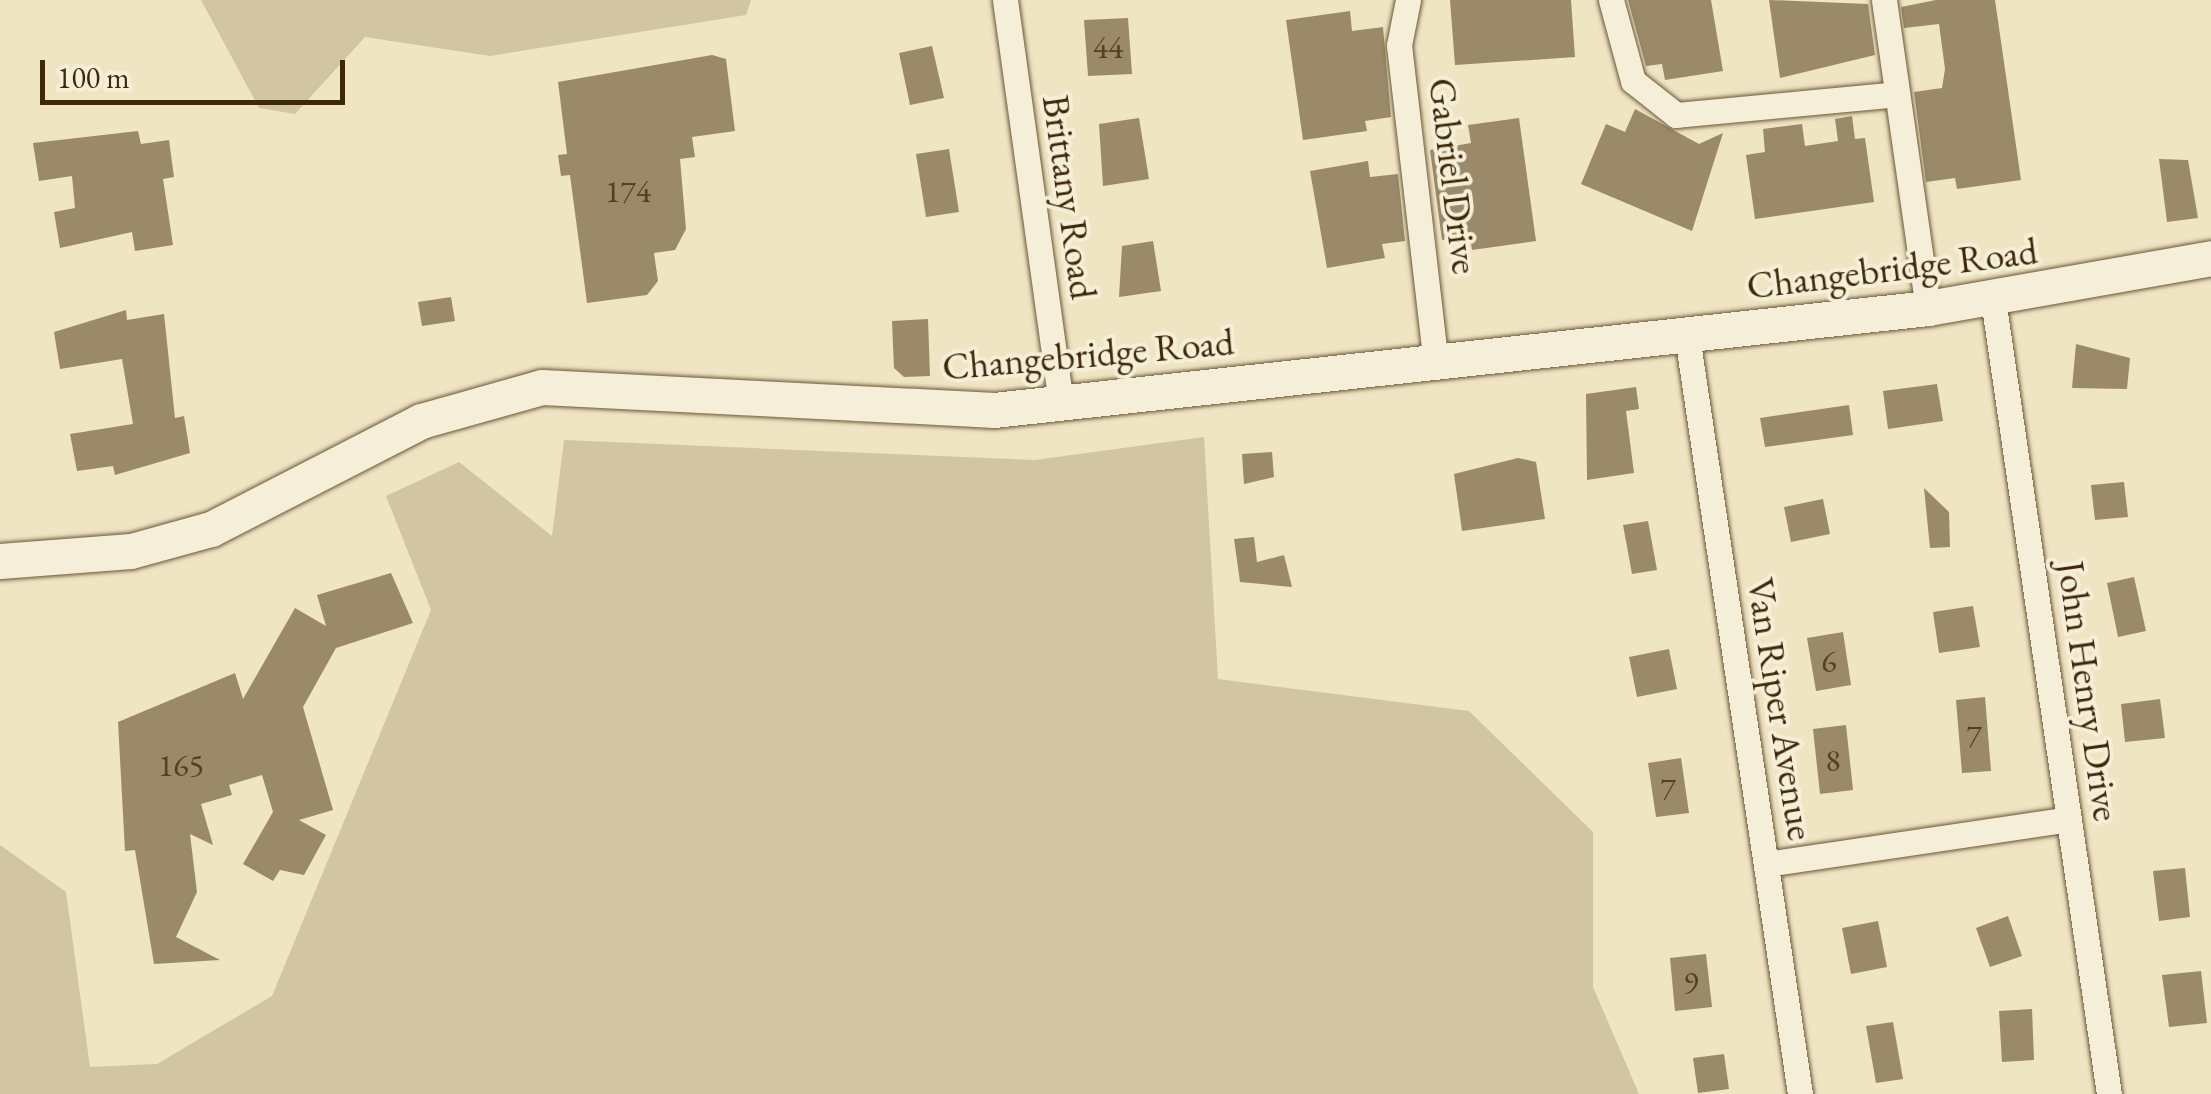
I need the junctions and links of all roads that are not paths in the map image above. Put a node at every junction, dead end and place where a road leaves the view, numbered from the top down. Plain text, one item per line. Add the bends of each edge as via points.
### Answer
1 (1005, 0) edge
2 (1408, 0) edge
3 (1611, 0) edge
4 (1884, 0) edge
5 (1897, 94) junction
6 (2211, 258) edge
7 (1993, 299) junction
8 (1928, 308) junction
9 (1688, 336) junction
10 (1436, 364) junction
11 (1061, 405) junction
12 (0, 561) edge
13 (2069, 819) junction
14 (1766, 864) junction
15 (1800, 1094) edge
16 (2110, 1094) edge

1 - 11 street, Brittany Road
2 - 10 street, Gabriel Drive via 1399,44
3 - 5 street via 1633,81 1676,116
4 - 5 street
5 - 8 street
6 - 7 main road, Changebridge Road
7 - 8 main road, Changebridge Road
7 - 13 street, John Henry Drive
8 - 9 main road, Changebridge Road
9 - 10 main road, Changebridge Road
9 - 14 street, Van Riper Avenue
10 - 11 main road, Changebridge Road
11 - 12 main road, Changebridge Road via 926,411 684,389 542,388 421,421 212,529 131,551
13 - 14 street
13 - 16 street, John Henry Drive
14 - 15 street, Van Riper Avenue

